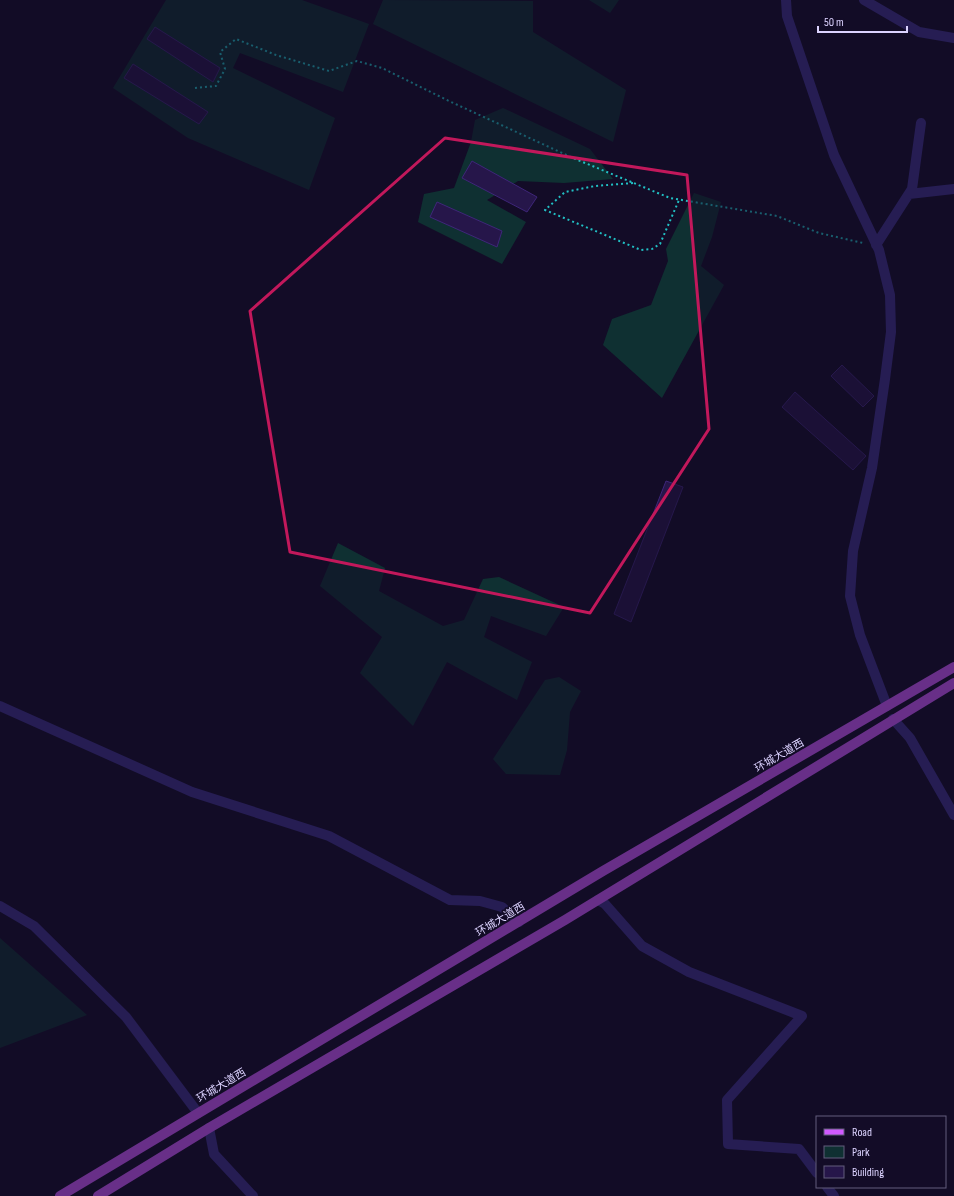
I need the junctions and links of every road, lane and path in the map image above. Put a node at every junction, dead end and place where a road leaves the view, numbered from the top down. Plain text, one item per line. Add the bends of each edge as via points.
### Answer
1 (786, 0) edge
2 (864, 0) edge
3 (954, 38) edge
4 (195, 88) dead end
5 (921, 123) dead end
6 (635, 183) junction
7 (954, 189) edge
8 (909, 194) junction
9 (679, 200) junction
10 (876, 245) junction
11 (954, 667) edge
12 (954, 682) edge
13 (0, 706) edge
14 (887, 706) junction
15 (893, 719) junction
16 (954, 815) edge
17 (598, 900) junction
18 (0, 906) edge
19 (519, 922) junction
20 (198, 1113) junction
21 (209, 1128) junction
22 (816, 1172) edge
23 (828, 1188) edge
24 (60, 1196) edge
25 (98, 1196) edge
26 (253, 1196) edge
27 (834, 1196) edge

1 - 10 street via 787,16 834,155
2 - 3 street via 919,32
4 - 6 path via 216,86 225,69 220,52 236,39 276,55 330,71 357,61 382,68 449,102
5 - 8 street
6 - 9 path
6 - 9 path via 595,186 565,192 545,210 641,250 652,249 660,244
7 - 8 street
8 - 10 street
9 - 10 path via 777,216 819,233
10 - 14 street via 890,295 891,332 872,468 853,551 850,596 860,635
11 - 14 main road, 环城大道西
12 - 15 main road
13 - 19 street via 192,792 329,836 450,900 480,901 502,907
14 - 19 main road, 环城大道西
15 - 16 street via 910,738
15 - 17 main road
17 - 21 main road
17 - 22 street via 605,904 642,946 689,972 802,1016 727,1100 728,1144 799,1149
18 - 20 street via 34,926 126,1017
19 - 20 main road, 环城大道西
20 - 24 main road, 环城大道西
21 - 25 main road
21 - 26 street via 214,1154
23 - 27 street

